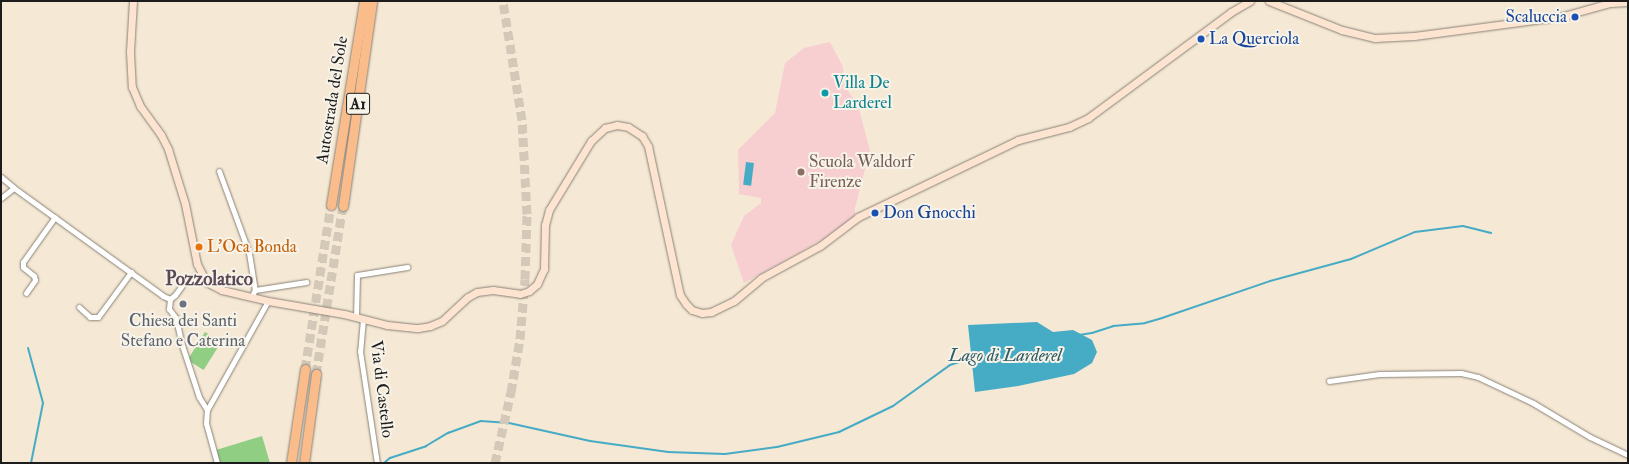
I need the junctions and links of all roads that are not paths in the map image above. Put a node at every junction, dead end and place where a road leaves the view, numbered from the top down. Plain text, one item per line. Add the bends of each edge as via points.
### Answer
1 (133, 1) edge
2 (364, 1) edge
3 (372, 1) edge
4 (1250, 1) edge
5 (1269, 1) edge
6 (1628, 2) edge
7 (219, 171) dead end
8 (1, 177) edge
9 (14, 188) junction
10 (1, 198) edge
11 (331, 205) tunnel mouth
12 (343, 206) tunnel mouth
13 (55, 217) junction
14 (407, 266) dead end
15 (131, 272) junction
16 (201, 274) junction
17 (306, 282) dead end
18 (255, 290) junction
19 (26, 293) dead end
20 (251, 297) junction
21 (170, 299) junction
22 (268, 301) junction
23 (79, 307) dead end
24 (359, 318) junction
25 (305, 369) tunnel mouth
26 (316, 374) tunnel mouth
27 (1329, 381) dead end
28 (207, 410) junction
29 (1628, 456) edge
30 (218, 463) edge
31 (291, 463) edge
32 (304, 463) edge
33 (377, 463) edge

1 - 16 main road via 130,78 140,106 168,149 185,204
2 - 11 highway, Autostrada del Sole / A1
3 - 12 highway, Autostrada del Sole / A1
4 - 24 main road via 1231,12 1088,118 1018,140 858,217 820,246 760,278 740,297 715,310 696,312 683,301 678,288 651,151 638,132 617,125 605,128 595,136 549,210 545,225 544,269 532,288 515,294 493,290 477,292 442,321 424,327 403,327
5 - 6 main road via 1342,30 1375,38 1414,36 1544,19 1610,3
7 - 18 street via 249,253
8 - 9 street
9 - 10 street
9 - 13 street
13 - 15 street
13 - 19 street via 23,262 23,267 35,280
14 - 24 street, Via di Castello via 357,275
15 - 21 street
15 - 23 street via 98,316 90,317
16 - 20 main road via 215,288
16 - 21 street via 186,280
17 - 18 street
18 - 20 street
20 - 22 main road
21 - 28 street via 169,309 176,318 199,397
22 - 24 main road
22 - 28 street
24 - 33 street, Via di Castello via 360,351
25 - 31 highway
26 - 32 highway
27 - 29 street via 1380,374 1455,373 1478,377 1533,403
28 - 30 street via 206,423

